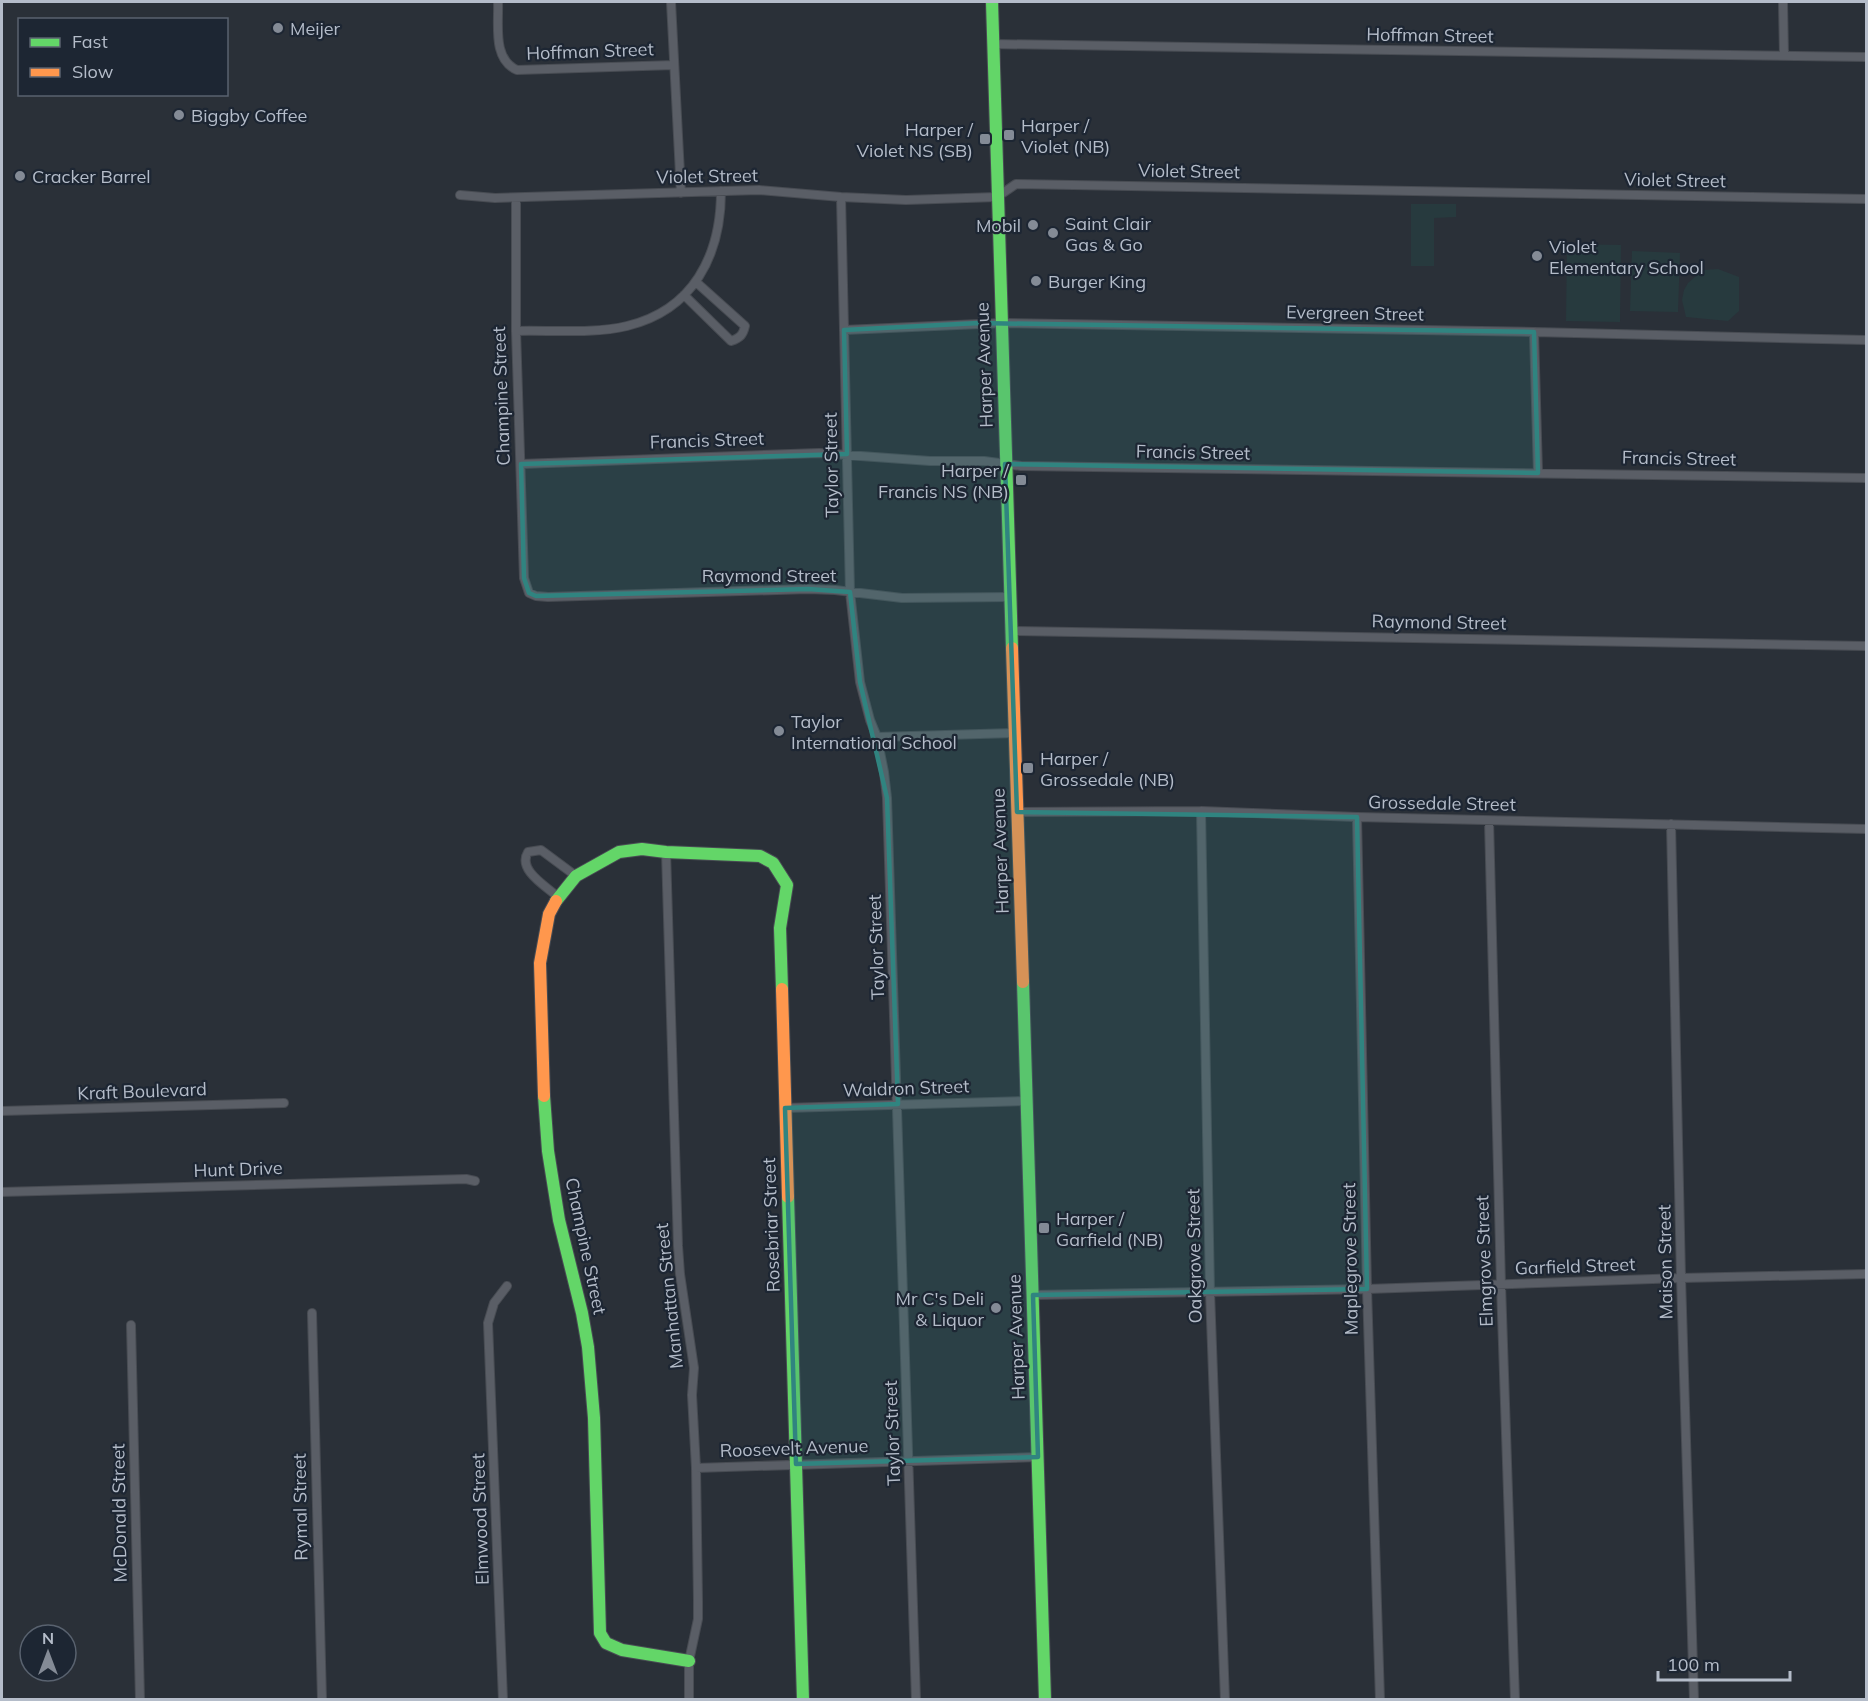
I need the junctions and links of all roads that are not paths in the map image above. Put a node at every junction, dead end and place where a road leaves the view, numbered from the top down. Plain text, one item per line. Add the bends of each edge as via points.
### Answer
1 (498, 2) edge
2 (671, 2) edge
3 (992, 2) edge
4 (1783, 2) edge
5 (992, 44) junction
6 (1784, 56) junction
7 (1866, 57) edge
8 (674, 66) junction
9 (721, 191) junction
10 (681, 192) junction
11 (460, 195) dead end
12 (997, 197) junction
13 (516, 198) junction
14 (841, 198) junction
15 (1866, 199) edge
16 (696, 282) junction
17 (684, 295) junction
18 (1002, 323) junction
19 (516, 330) junction
20 (844, 330) junction
21 (1534, 332) junction
22 (1866, 340) edge
23 (847, 454) junction
24 (521, 464) junction
25 (1005, 464) junction
26 (1539, 473) junction
27 (1866, 478) edge
28 (850, 592) junction
29 (529, 593) joint
30 (1010, 597) junction
31 (1011, 631) junction
32 (1866, 646) edge
33 (1014, 733) junction
34 (877, 737) junction
35 (1201, 811) junction
36 (1017, 812) junction
37 (1357, 817) junction
38 (1489, 821) junction
39 (1671, 824) junction
40 (1866, 829) edge
41 (666, 852) junction
42 (576, 876) junction
43 (558, 897) junction
44 (1027, 1101) junction
45 (284, 1103) dead end
46 (898, 1104) junction
47 (786, 1108) junction
48 (2, 1111) edge
49 (475, 1182) dead end
50 (2, 1192) edge
51 (1866, 1274) edge
52 (1681, 1278) junction
53 (1501, 1285) junction
54 (507, 1286) dead end
55 (1366, 1289) junction
56 (1210, 1292) junction
57 (1033, 1295) junction
58 (312, 1313) dead end
59 (131, 1325) dead end
60 (1038, 1457) junction
61 (909, 1461) junction
62 (796, 1464) junction
63 (696, 1468) junction
64 (689, 1661) junction
65 (140, 1700) edge
66 (321, 1700) edge
67 (503, 1700) edge
68 (689, 1700) edge
69 (803, 1700) edge
70 (916, 1700) edge
71 (1045, 1700) edge
72 (1225, 1700) edge
73 (1380, 1700) edge
74 (1515, 1700) edge
75 (1694, 1700) edge

1 - 8 street, Hoffman Street via 499,49 509,66 522,71
2 - 8 street
3 - 5 street, Harper Avenue
4 - 6 street
5 - 6 street, Hoffman Street
5 - 12 street, Harper Avenue
6 - 7 street, Hoffman Street
8 - 10 street
9 - 10 street, Violet Street
9 - 14 street, Violet Street
9 - 16 street via 716,237
10 - 13 street, Violet Street
11 - 13 street, Violet Street
12 - 14 street, Violet Street
12 - 15 street, Violet Street via 1016,184
12 - 18 street, Harper Avenue
13 - 19 street, Champine Street
14 - 20 street, Taylor Street
16 - 17 street
16 - 17 street via 745,326 738,339 731,341
17 - 19 street via 662,312 625,327
18 - 20 street, Evergreen Street
18 - 21 street, Evergreen Street
18 - 25 street, Harper Avenue
19 - 24 street, Champine Street
20 - 23 street, Taylor Street
21 - 22 street, Evergreen Street
21 - 26 street
23 - 24 street, Francis Street
23 - 25 street, Francis Street
23 - 28 street, Taylor Street
24 - 29 street, Champine Street via 524,578
25 - 26 street, Francis Street
25 - 30 street, Harper Avenue
26 - 27 street, Francis Street
28 - 29 street, Raymond Street via 808,588 548,597
28 - 30 street, Raymond Street via 902,598
28 - 34 street, Taylor Street via 860,682
30 - 31 street, Harper Avenue
31 - 32 street, Raymond Street
31 - 33 street, Harper Avenue
33 - 34 street
33 - 36 street, Harper Avenue
34 - 46 street, Taylor Street via 887,798
35 - 36 street, Grossedale Street
35 - 37 street, Grossedale Street
35 - 56 street, Oakgrove Street
36 - 44 street, Harper Avenue
37 - 38 street, Grossedale Street
37 - 55 street, Maplegrove Street
38 - 39 street, Grossedale Street
38 - 53 street, Elmgrove Street
39 - 40 street, Grossedale Street
39 - 52 street, Maison Street
41 - 42 street, Champine Street via 619,852
41 - 47 street, Rosebriar Street via 760,856 773,863 784,878 787,891 780,928
41 - 63 street, Manhattan Street via 678,1246 694,1368
42 - 43 street, Champine Street
42 - 43 street via 546,852 528,852 526,868
43 - 64 street, Champine Street via 544,930 540,963 544,1100 556,1201 590,1365 599,1626 601,1636 612,1646
44 - 46 street, Waldron Street
44 - 57 street, Harper Avenue
45 - 48 street, Kraft Boulevard
46 - 47 street, Waldron Street
46 - 61 street, Taylor Street
47 - 62 street, Rosebriar Street
49 - 50 street, Hunt Drive via 466,1179
51 - 52 street, Garfield Street
52 - 53 street, Garfield Street
52 - 75 street, Maison Street
53 - 55 street, Garfield Street
53 - 74 street, Elmgrove Street
54 - 67 street, Elmwood Street via 494,1303 488,1323
55 - 56 street, Garfield Street
55 - 73 street, Maplegrove Street
56 - 57 street, Garfield Street
56 - 72 street, Oakgrove Street
57 - 60 street, Harper Avenue
58 - 66 street, Rymal Street
59 - 65 street, McDonald Street
60 - 61 street, Roosevelt Avenue
60 - 71 street, Harper Avenue
61 - 62 street, Roosevelt Avenue
61 - 70 street, Taylor Street
62 - 63 street, Roosevelt Avenue
62 - 69 street, Rosebriar Street
63 - 64 street, Manhattan Street via 698,1619
64 - 68 street, Manhattan Street

